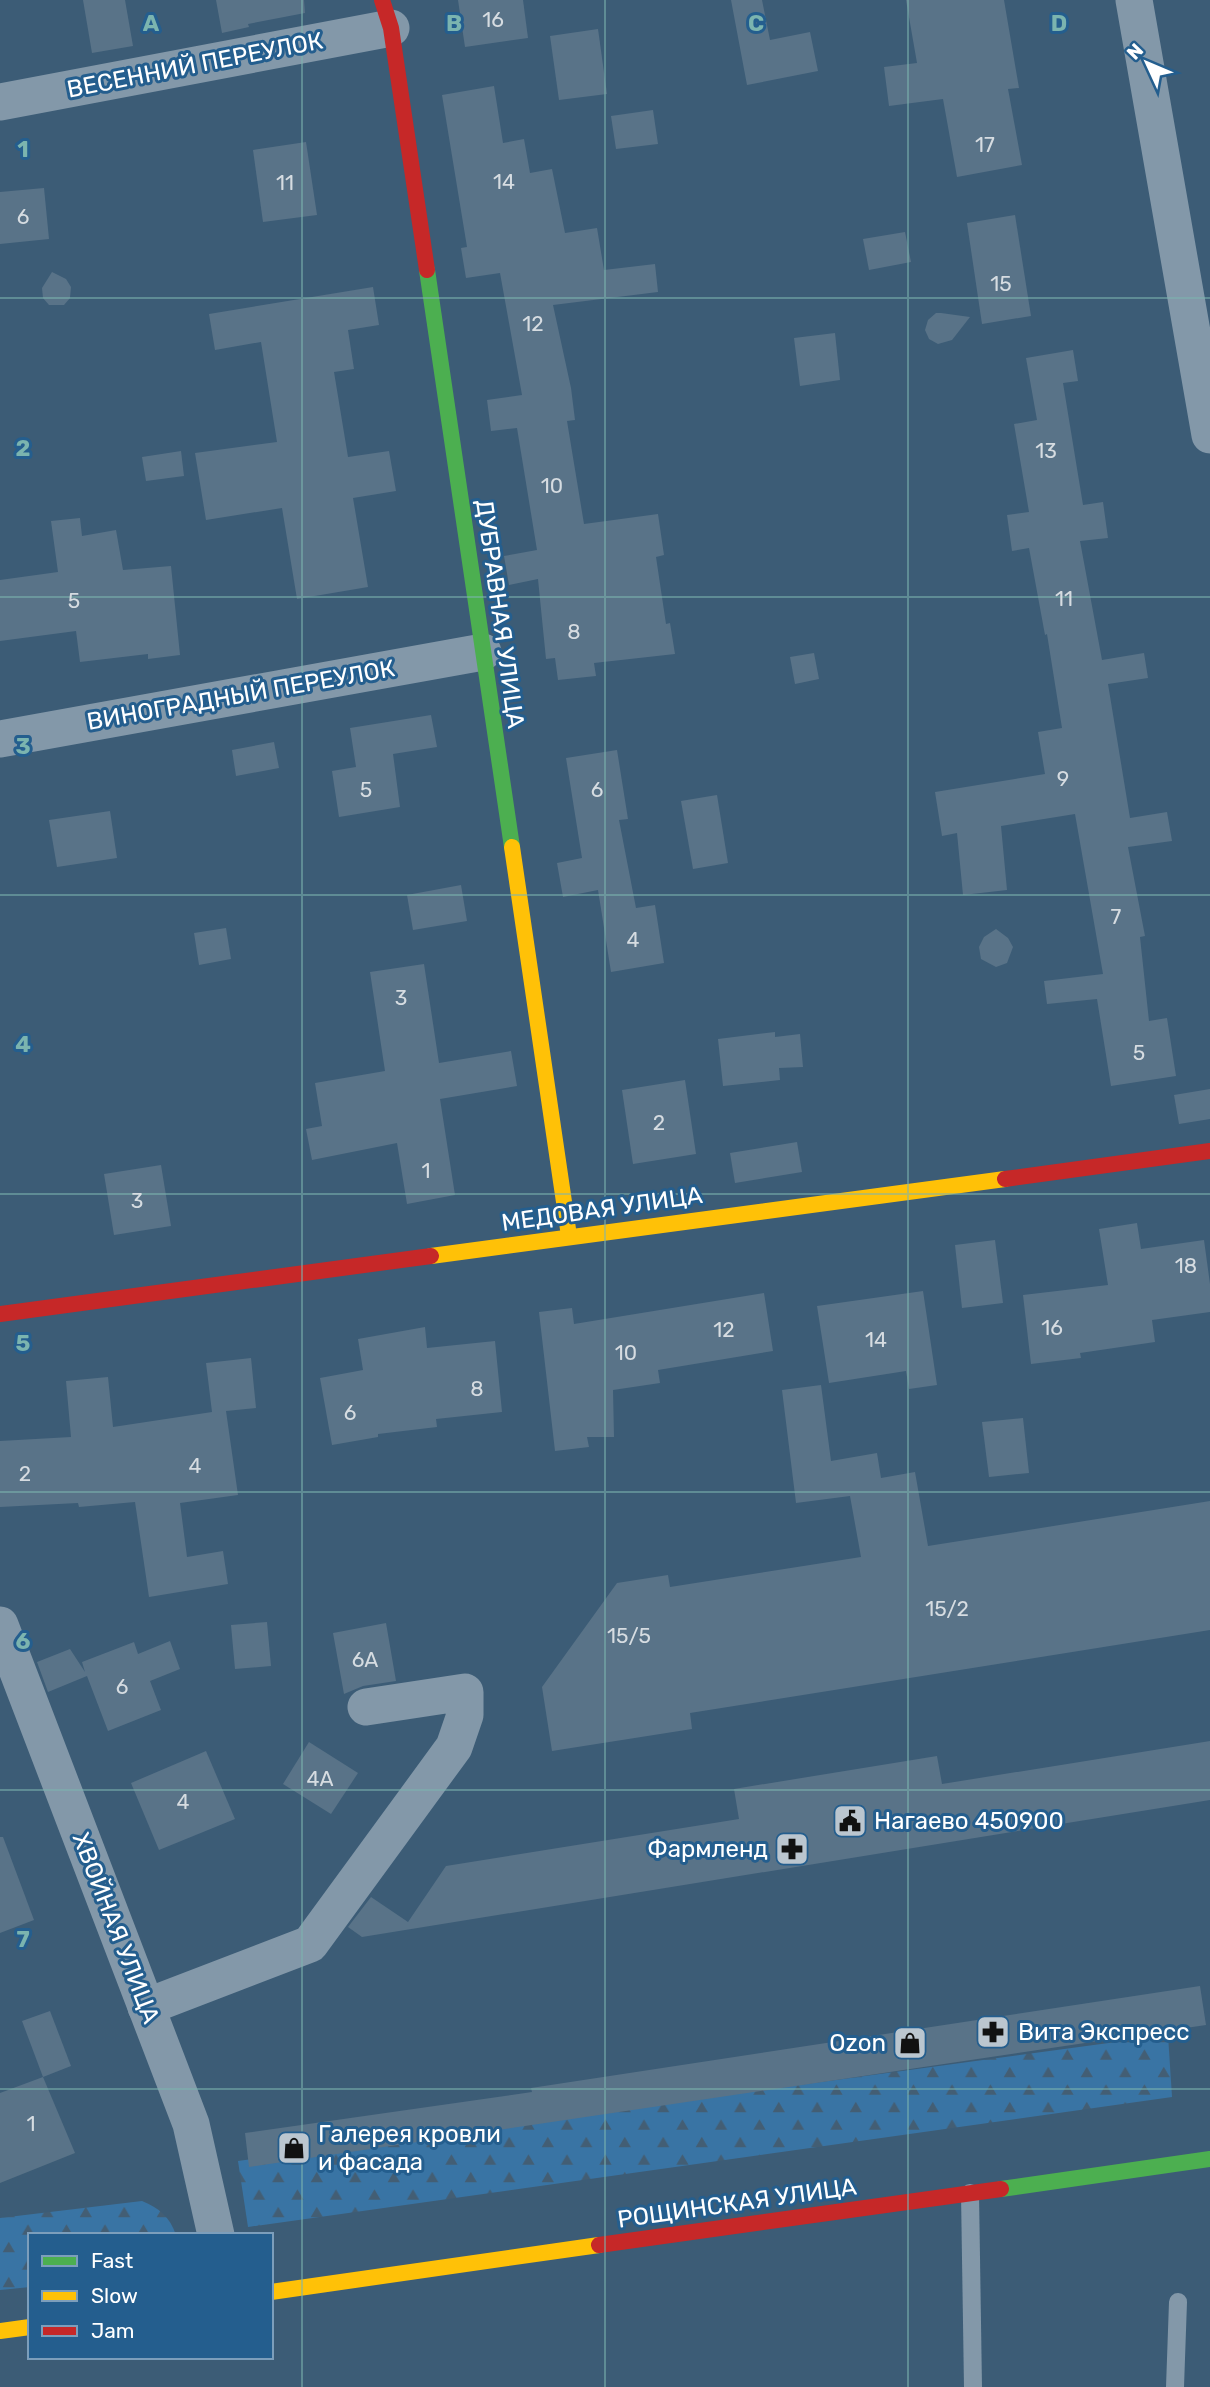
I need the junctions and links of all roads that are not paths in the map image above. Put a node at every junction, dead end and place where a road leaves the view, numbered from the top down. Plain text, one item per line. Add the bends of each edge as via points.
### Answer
1 (1134, 0) edge
2 (386, 14) edge
3 (0, 102) edge
4 (1210, 435) edge
5 (483, 652) junction
6 (0, 738) edge
7 (1210, 1151) edge
8 (569, 1236) junction
9 (0, 1314) edge
10 (0, 1625) edge
11 (366, 1707) dead end
12 (146, 2007) junction
13 (1210, 2159) edge
14 (970, 2193) junction
15 (216, 2233) edge
16 (273, 2292) edge
17 (1178, 2302) dead end
18 (28, 2327) edge
19 (0, 2331) edge
20 (973, 2387) edge
21 (1175, 2387) edge

1 - 4 street
2 - 3 street, ВЕСЕННИЙ ПЕРЕУЛОК
2 - 5 street, ДУБРАВНАЯ УЛИЦА
5 - 6 street, ВИНОГРАДНЫЙ ПЕРЕУЛОК
5 - 8 street, ДУБРАВНАЯ УЛИЦА
7 - 8 street, МЕДОВАЯ УЛИЦА
8 - 9 street, МЕДОВАЯ УЛИЦА
10 - 12 street, ХВОЙНАЯ УЛИЦА
11 - 12 street via 465,1692 465,1715 454,1747 310,1944
12 - 15 street, ХВОЙНАЯ УЛИЦА via 191,2124
13 - 14 street, РОЩИНСКАЯ УЛИЦА
14 - 16 street, РОЩИНСКАЯ УЛИЦА
14 - 20 lane
17 - 21 lane
18 - 19 street

